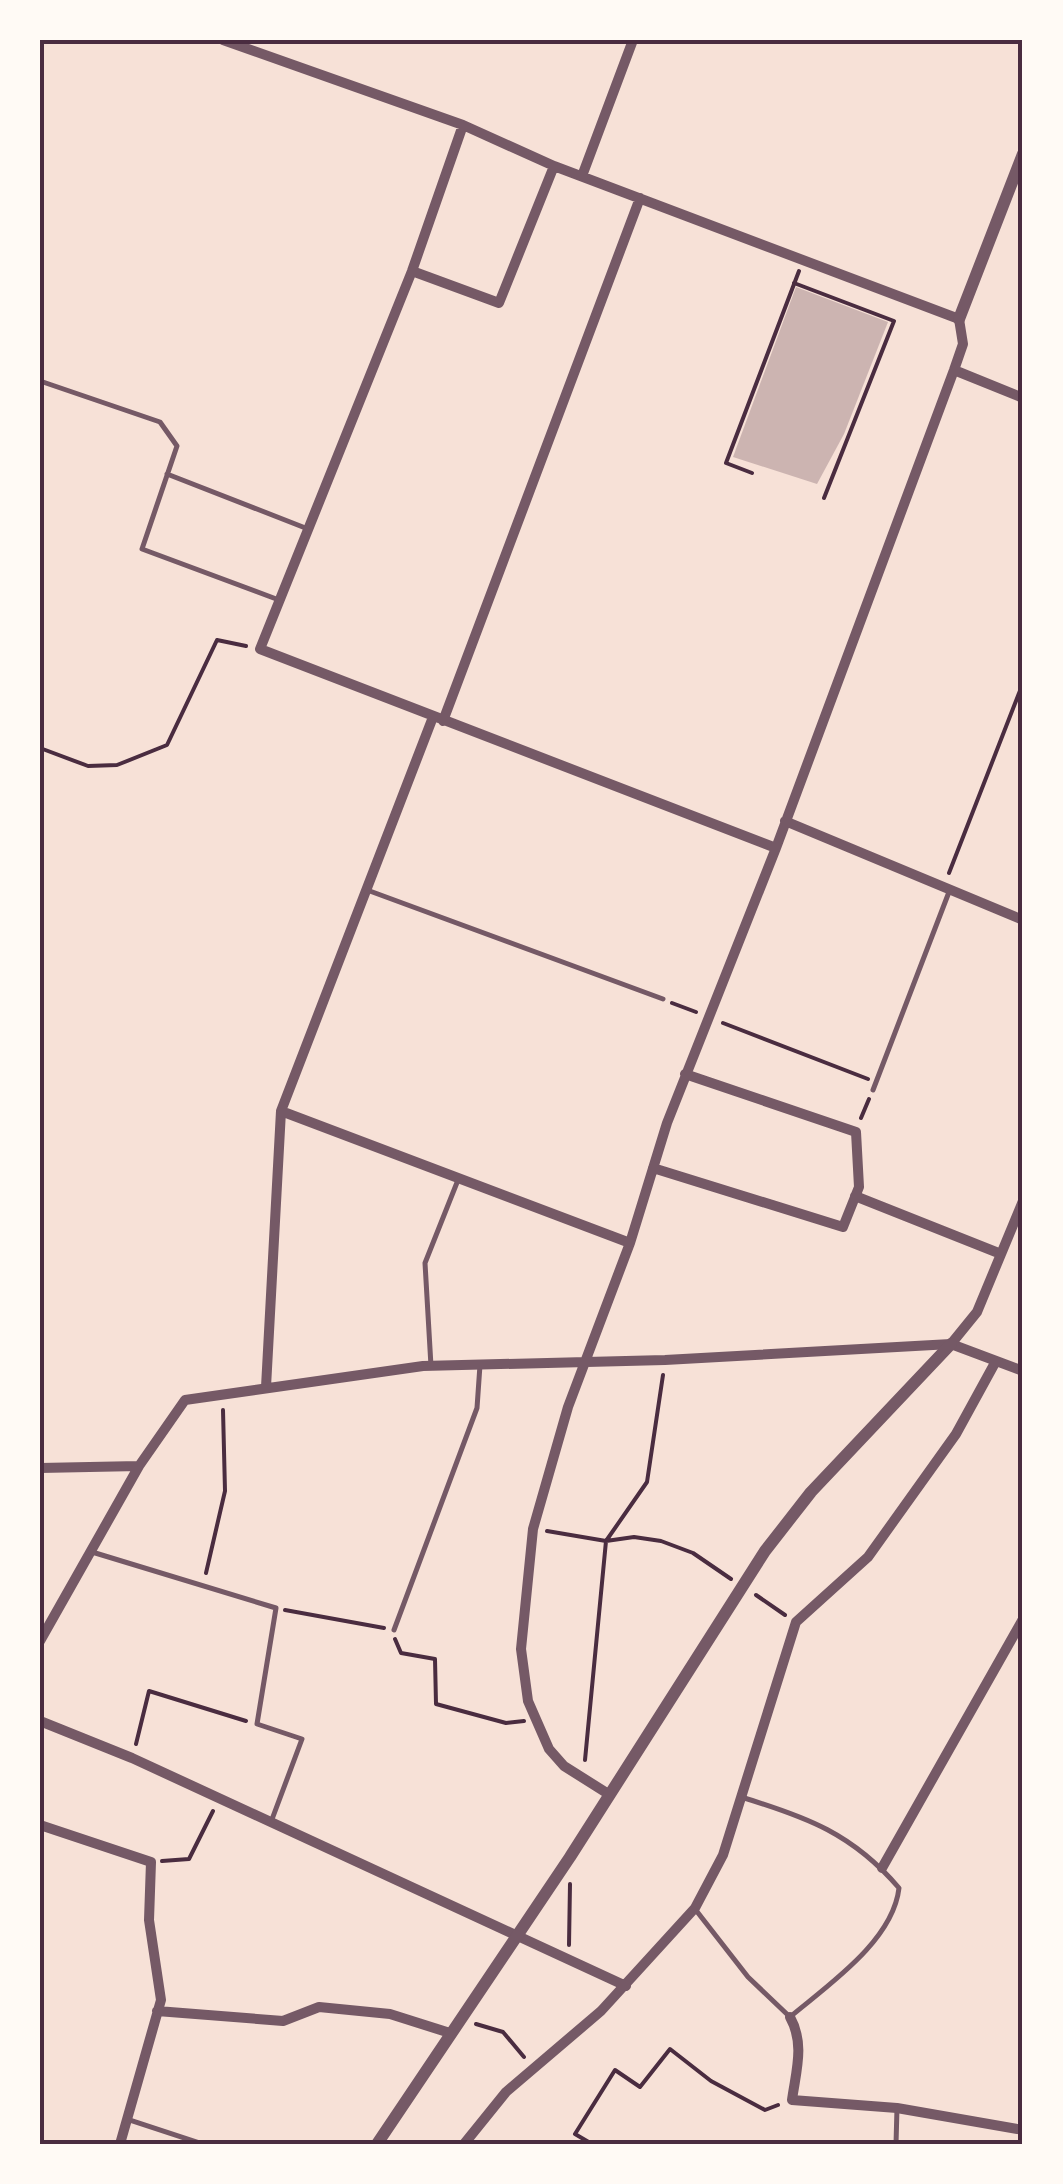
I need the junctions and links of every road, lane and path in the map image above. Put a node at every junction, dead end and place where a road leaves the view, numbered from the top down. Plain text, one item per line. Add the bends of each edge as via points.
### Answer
1 (224, 40) edge
2 (633, 40) edge
3 (463, 124) junction
4 (1023, 154) edge
5 (554, 166) junction
6 (582, 176) junction
7 (640, 198) junction
8 (802, 262) junction
9 (412, 271) junction
10 (794, 283) junction
11 (959, 319) junction
12 (954, 370) junction
13 (40, 381) edge
14 (1023, 398) edge
15 (752, 473) dead end
16 (167, 474) junction
17 (824, 498) dead end
18 (308, 529) junction
19 (280, 600) junction
20 (260, 649) junction
21 (1023, 682) edge
22 (438, 719) junction
23 (40, 748) edge
24 (785, 821) junction
25 (776, 848) junction
26 (947, 888) junction
27 (367, 890) junction
28 (1023, 920) edge
29 (663, 1000) joint
30 (706, 1016) junction
31 (685, 1074) junction
32 (874, 1086) junction
33 (281, 1111) junction
34 (856, 1132) junction
35 (653, 1168) junction
36 (459, 1178) junction
37 (855, 1196) junction
38 (1023, 1201) edge
39 (630, 1243) junction
40 (1001, 1254) junction
41 (952, 1344) junction
42 (666, 1360) junction
43 (996, 1361) junction
44 (584, 1362) junction
45 (480, 1365) junction
46 (431, 1366) junction
47 (1023, 1372) edge
48 (266, 1388) junction
49 (223, 1394) junction
50 (139, 1466) junction
51 (40, 1468) edge
52 (533, 1529) junction
53 (606, 1541) junction
54 (92, 1552) junction
55 (742, 1586) junction
56 (202, 1588) junction
57 (276, 1608) junction
58 (1023, 1620) edge
59 (796, 1622) junction
60 (394, 1630) junction
61 (40, 1642) edge
62 (534, 1720) junction
63 (40, 1721) edge
64 (257, 1724) junction
65 (132, 1758) junction
66 (583, 1776) junction
67 (610, 1795) junction
68 (219, 1798) junction
69 (741, 1798) junction
70 (270, 1822) junction
71 (40, 1825) edge
72 (570, 1857) junction
73 (151, 1862) junction
74 (882, 1868) junction
75 (695, 1908) junction
76 (519, 1935) junction
77 (569, 1960) junction
78 (626, 1986) junction
79 (157, 2011) junction
80 (790, 2017) junction
81 (460, 2018) junction
82 (450, 2032) junction
83 (534, 2068) junction
84 (792, 2100) junction
85 (897, 2108) junction
86 (127, 2119) junction
87 (1023, 2130) edge
88 (120, 2144) edge
89 (203, 2144) edge
90 (376, 2144) edge
91 (464, 2144) edge
92 (592, 2144) edge
93 (896, 2144) edge

1 - 3 street
2 - 6 street
3 - 5 street
3 - 9 street
4 - 11 street
5 - 6 street
5 - 9 street via 499,303
6 - 7 street
7 - 8 street
7 - 22 street
8 - 10 path
8 - 11 street
9 - 18 street
10 - 15 path via 726,464
10 - 17 path via 894,321
11 - 12 street via 963,344
12 - 14 street
12 - 24 street
13 - 16 lane via 160,422 177,446
16 - 18 lane
16 - 19 lane via 142,549
18 - 19 street
19 - 20 street
20 - 22 street
20 - 23 path via 217,640 167,746 117,765 88,766
21 - 26 path
22 - 25 street
22 - 27 street
24 - 25 street
24 - 26 street
25 - 30 street
26 - 28 street
26 - 32 lane
27 - 29 lane
27 - 33 street
29 - 30 path
30 - 31 street
30 - 32 path
31 - 34 street
31 - 35 street
32 - 34 path
33 - 36 street
33 - 48 street
34 - 37 street
35 - 37 street via 843,1227
35 - 39 street
36 - 39 street
36 - 46 lane via 426,1263
37 - 40 street
38 - 40 street
39 - 44 street
40 - 41 street via 976,1312
41 - 42 street
41 - 43 street
41 - 55 street via 811,1492
42 - 44 street
42 - 53 path via 647,1482
43 - 47 street
43 - 59 street via 956,1434 868,1557
44 - 45 street
44 - 52 street
45 - 46 street
45 - 60 lane via 477,1408
46 - 48 street
48 - 49 street
49 - 50 street via 185,1400
49 - 56 path via 225,1491
50 - 51 street
50 - 54 street
52 - 53 path
52 - 62 street via 520,1649
53 - 55 path via 661,1541 693,1553
53 - 66 path
54 - 56 lane
54 - 61 street
55 - 59 path
55 - 67 street
56 - 57 lane
57 - 60 path
57 - 64 lane
58 - 74 street
59 - 69 street
60 - 62 path via 401,1653 435,1658 436,1704 506,1723
62 - 66 street via 549,1749
63 - 65 street
64 - 65 path via 149,1691
64 - 70 lane via 302,1739
65 - 68 street
66 - 67 street
67 - 72 street
68 - 70 street
68 - 73 path via 189,1859
69 - 74 lane via 832,1829
69 - 75 street via 719,1865
70 - 76 street
71 - 73 street
72 - 76 street
72 - 77 path
73 - 79 street
74 - 80 lane via 899,1888 898,1900 876,1937
75 - 78 street
75 - 80 lane via 748,1977
76 - 77 street
76 - 81 street
77 - 78 street
78 - 83 street
79 - 82 street via 283,2021 319,2007 390,2014
79 - 86 street
80 - 84 street via 800,2051
81 - 82 street
81 - 83 path via 503,2032
82 - 90 street
83 - 91 street
84 - 85 street
84 - 92 path via 766,2110 670,2049 640,2088 614,2070 575,2134
85 - 87 street
85 - 93 lane
86 - 88 street
86 - 89 lane

